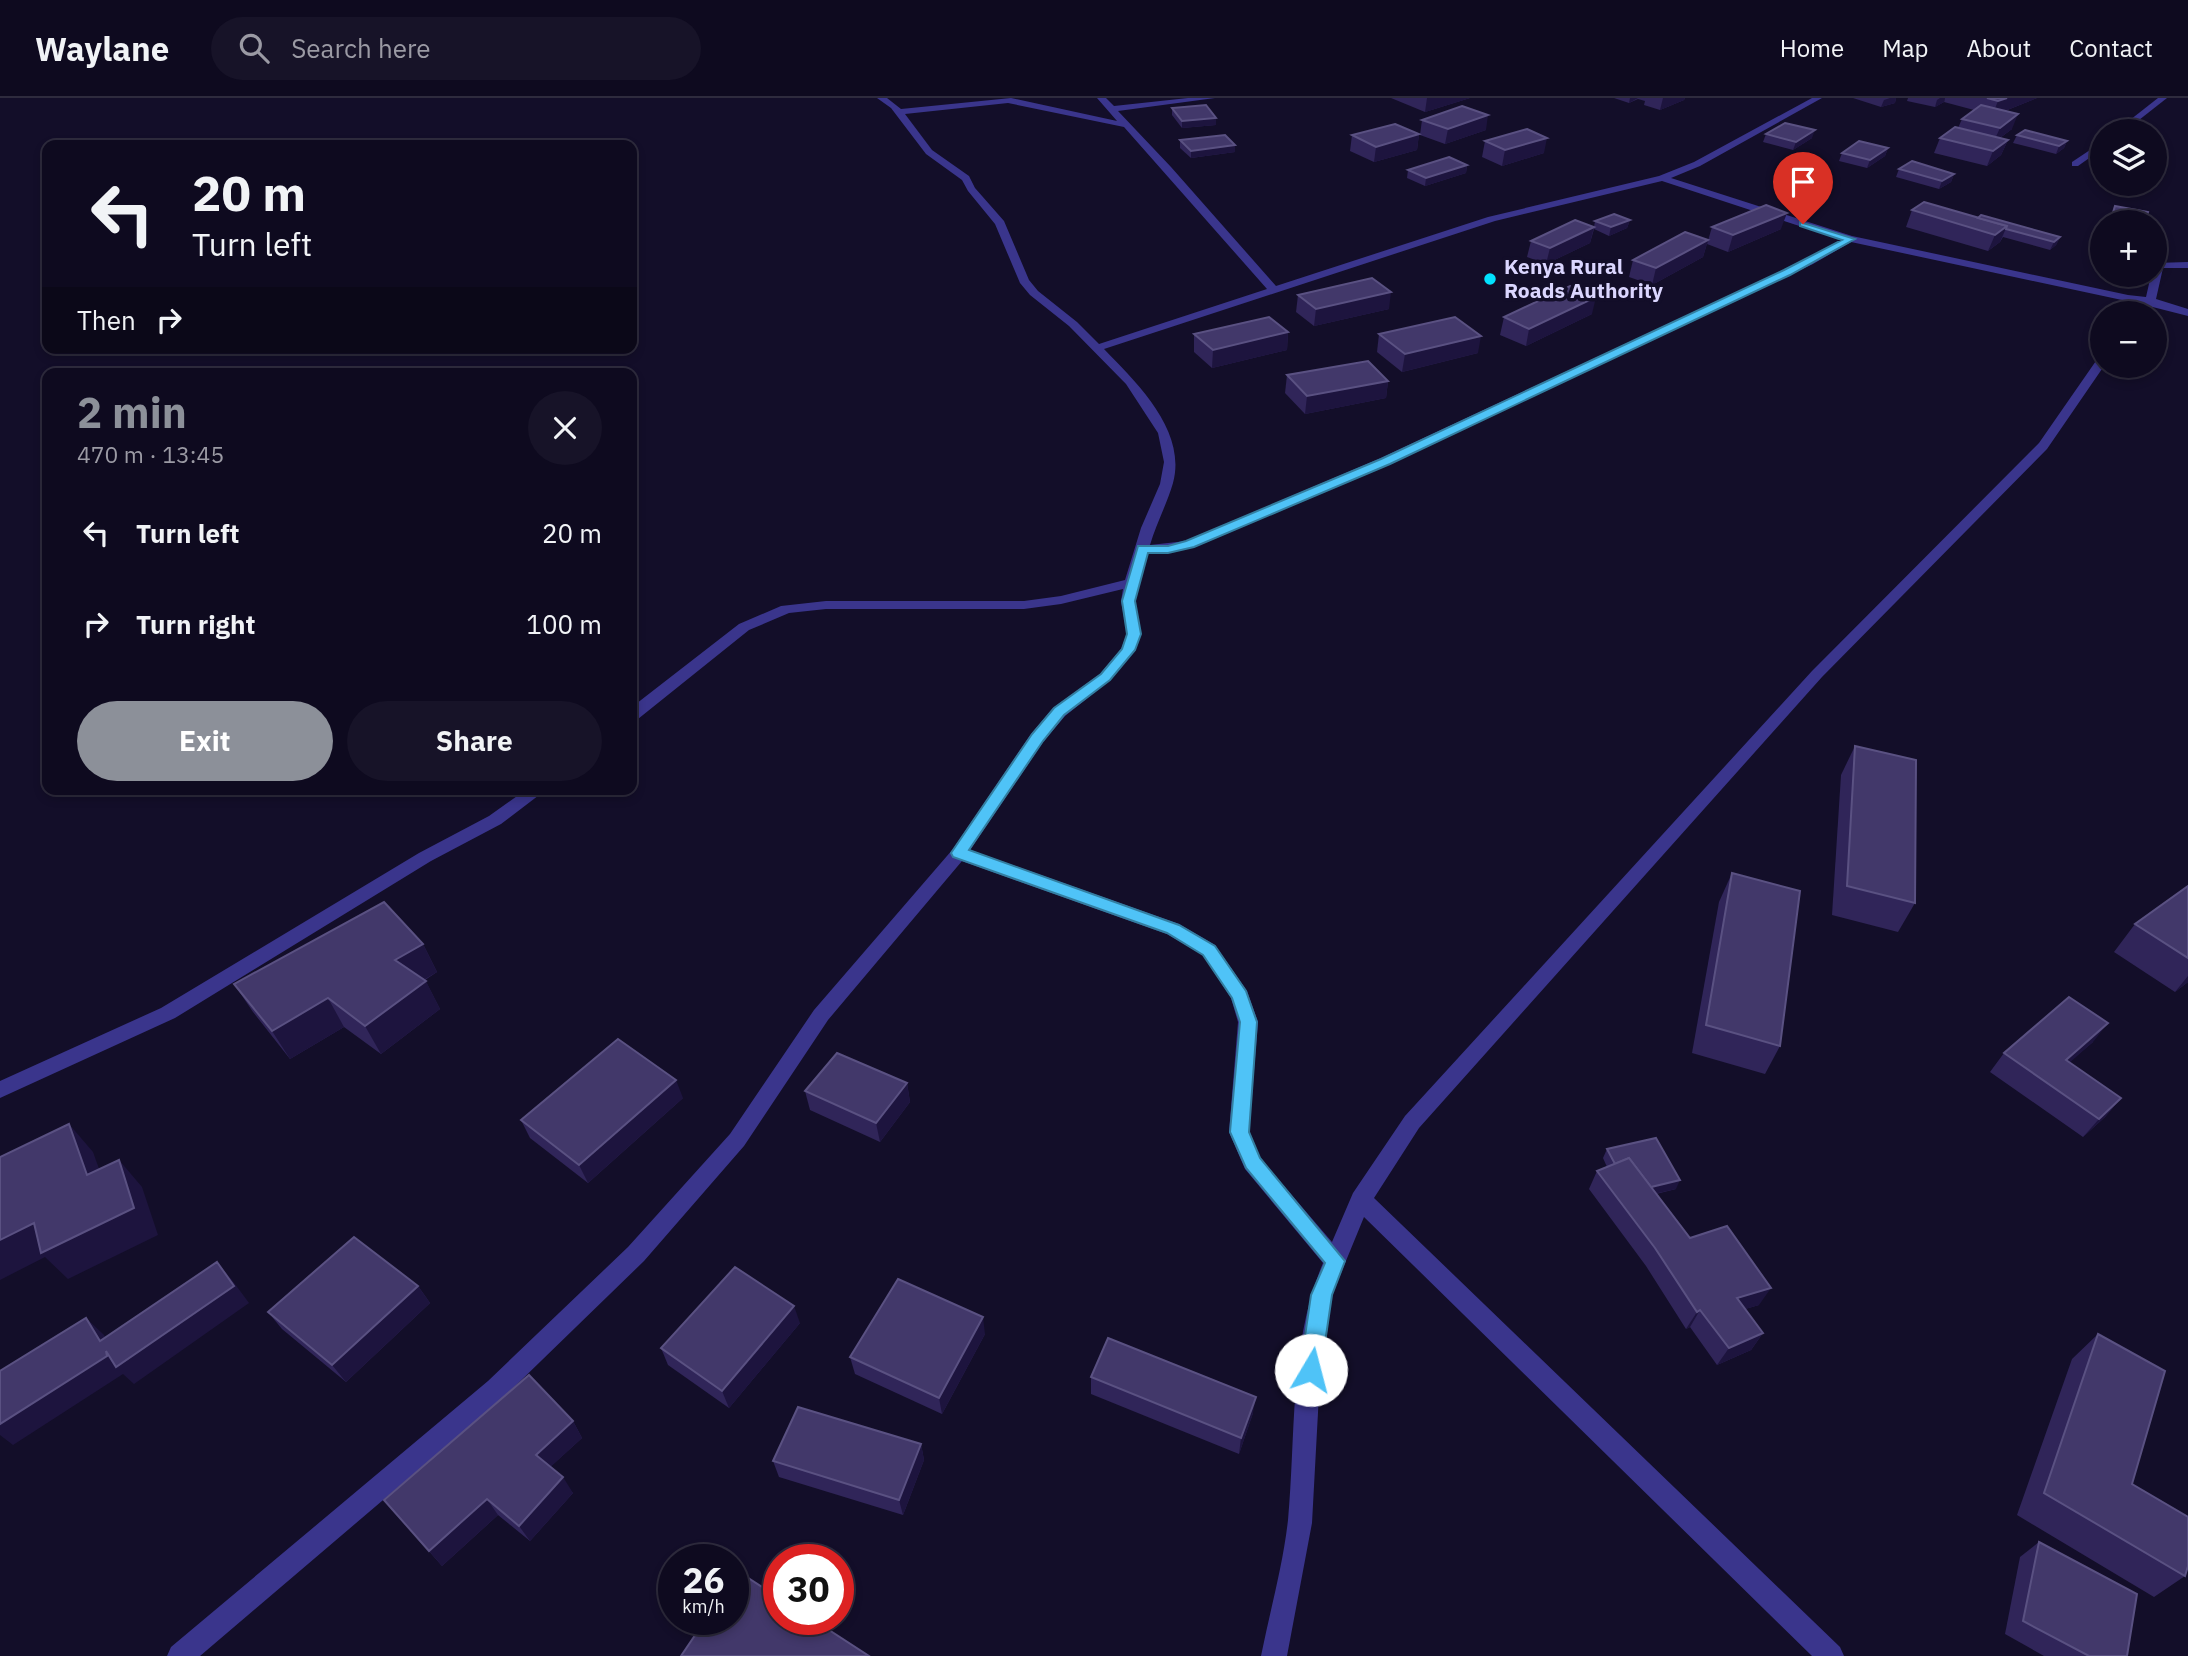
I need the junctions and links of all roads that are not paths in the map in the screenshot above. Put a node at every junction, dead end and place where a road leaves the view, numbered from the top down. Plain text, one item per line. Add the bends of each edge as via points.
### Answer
1 (881, 98) edge
2 (1101, 98) edge
3 (1211, 98) edge
4 (1818, 98) edge
5 (2163, 98) edge
6 (1113, 109) junction
7 (898, 112) junction
8 (2136, 119) edge
9 (1126, 125) junction
10 (2090, 153) edge
11 (2075, 164) dead end
12 (1662, 178) junction
13 (1850, 239) junction
14 (2188, 265) edge
15 (1274, 291) junction
16 (2128, 298) junction
17 (2127, 301) edge
18 (2150, 301) joint
19 (2167, 306) edge
20 (2188, 313) edge
21 (1097, 348) junction
22 (2090, 377) edge
23 (1143, 549) junction
24 (1131, 583) junction
25 (637, 712) edge
26 (530, 795) edge
27 (959, 853) junction
28 (0, 1090) edge
29 (1361, 1200) junction
30 (1335, 1261) junction
31 (180, 1656) edge
32 (1274, 1656) edge
33 (1830, 1656) edge

1 - 7 street
2 - 6 street
3 - 6 street
4 - 12 street via 1697,164
5 - 8 street
6 - 9 street
7 - 9 street via 1008,100
7 - 21 street via 929,152 966,178 992,211 1024,282
9 - 15 street
10 - 11 street
12 - 13 street
12 - 15 street via 1492,219
13 - 16 street
13 - 23 street via 1385,461 1190,544 1168,550
14 - 18 street via 2159,265
15 - 21 street
16 - 17 street
16 - 18 street
19 - 20 street
21 - 23 street via 1130,382 1169,447 1166,484
22 - 29 street via 2043,446 1816,674 1412,1122
23 - 24 street
24 - 25 street via 1024,605 786,609 744,626
24 - 27 street via 1128,601 1134,634 1128,650 1037,738
26 - 28 street via 168,1013
27 - 30 street via 1173,929 1209,950 1240,996 1248,1022 1239,1132 1252,1163
27 - 31 street via 821,1015 737,1140 636,1254 496,1389
29 - 30 street
29 - 33 street
30 - 32 street via 1321,1295 1307,1394 1300,1523

